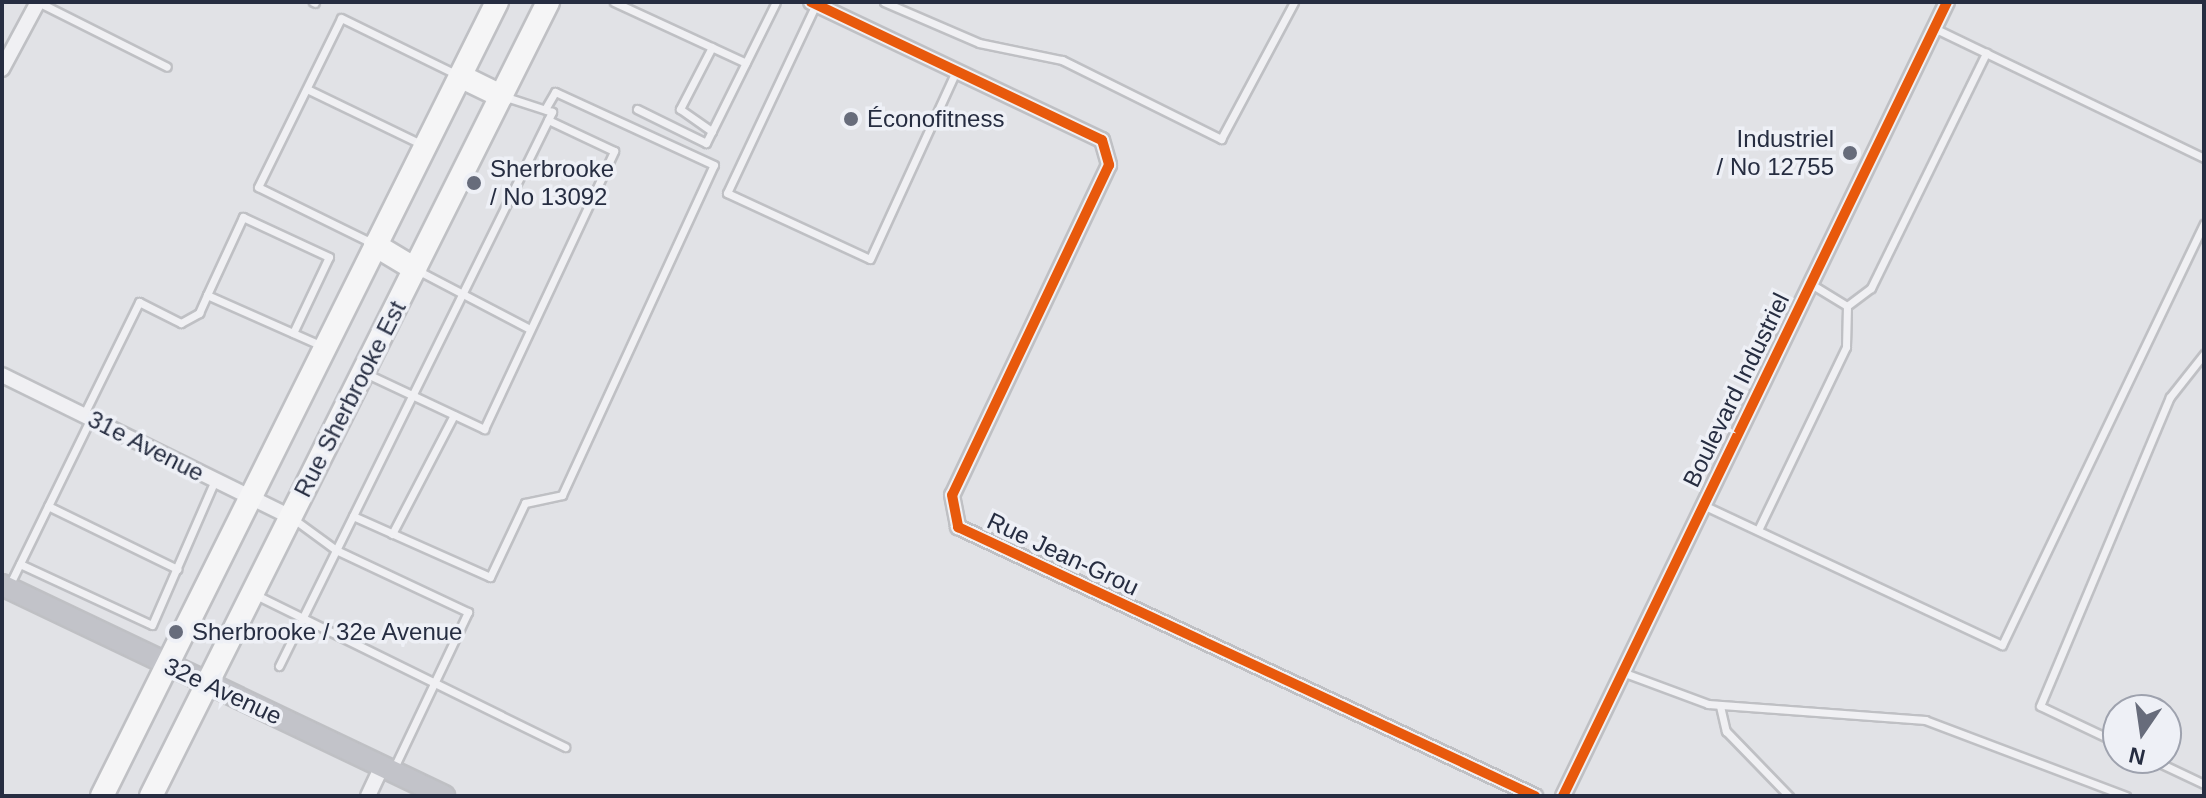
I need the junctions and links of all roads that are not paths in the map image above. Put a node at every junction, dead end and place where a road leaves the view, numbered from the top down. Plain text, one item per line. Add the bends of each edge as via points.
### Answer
1 (38, 2) edge
2 (497, 2) edge
3 (548, 2) edge
4 (614, 2) edge
5 (776, 2) edge
6 (884, 2) edge
7 (1294, 2) edge
8 (1947, 2) edge
9 (813, 3) edge
10 (1934, 28) junction
11 (712, 47) junction
12 (1986, 53) junction
13 (746, 63) junction
14 (167, 67) dead end
15 (2, 69) edge
16 (956, 71) junction
17 (460, 76) junction
18 (307, 89) junction
19 (501, 96) junction
20 (545, 109) junction
21 (637, 109) dead end
22 (548, 120) junction
23 (712, 131) junction
24 (425, 146) junction
25 (2204, 158) edge
26 (2204, 224) edge
27 (375, 245) junction
28 (415, 269) junction
29 (1810, 283) junction
30 (207, 295) junction
31 (462, 295) junction
32 (1847, 306) junction
33 (530, 329) junction
34 (293, 333) junction
35 (324, 347) junction
36 (2204, 354) edge
37 (363, 372) junction
38 (2, 375) edge
39 (412, 396) junction
40 (454, 415) junction
41 (88, 416) junction
42 (215, 480) junction
43 (248, 497) junction
44 (1703, 505) junction
45 (48, 506) junction
46 (353, 516) junction
47 (291, 517) junction
48 (1758, 530) junction
49 (392, 534) junction
50 (336, 550) junction
51 (20, 564) junction
52 (177, 569) junction
53 (5, 586) edge
54 (252, 593) junction
55 (303, 618) junction
56 (165, 664) junction
57 (279, 666) dead end
58 (1622, 672) junction
59 (435, 683) junction
60 (207, 684) junction
61 (1720, 706) junction
62 (2102, 735) edge
63 (565, 747) dead end
64 (387, 769) junction
65 (2182, 774) edge
66 (2204, 784) edge
67 (102, 796) edge
68 (151, 796) edge
69 (368, 796) edge
70 (444, 796) edge
71 (1535, 796) edge
72 (1563, 796) edge
73 (1789, 796) edge
74 (2126, 796) edge

1 - 14 lane
1 - 15 street
2 - 17 main road, Rue Sherbrooke Est
3 - 19 main road, Rue Sherbrooke Est
4 - 11 lane
5 - 13 lane
6 - 7 lane via 979,43 1062,60 1221,139
8 - 10 street, Boulevard Industriel
9 - 16 street
9 - 16 lane via 727,193 870,259
10 - 12 lane
10 - 29 street, Boulevard Industriel
11 - 13 lane
11 - 23 lane via 680,109
12 - 25 lane
12 - 32 lane via 1887,265
13 - 23 lane
16 - 71 street, Rue Jean-Grou via 1102,140 1109,165 952,495 958,527
17 - 18 lane via 341,18
17 - 19 main road
17 - 24 main road, Rue Sherbrooke Est
18 - 24 lane
18 - 27 lane via 258,187
19 - 20 lane
19 - 28 main road, Rue Sherbrooke Est
20 - 22 lane via 552,112
20 - 49 lane via 555,92 714,165 562,495 525,503 490,577
21 - 23 lane via 706,143
22 - 31 lane
22 - 33 lane via 614,151
24 - 27 main road, Rue Sherbrooke Est
26 - 48 lane via 2002,645
27 - 28 main road
27 - 35 main road, Rue Sherbrooke Est
28 - 31 lane
28 - 37 main road, Rue Sherbrooke Est
29 - 32 lane
29 - 44 street, Boulevard Industriel
30 - 34 lane
30 - 34 lane via 243,217 329,257
30 - 41 lane via 199,313 181,323 139,302
31 - 33 lane
31 - 39 lane
32 - 48 lane via 1846,347
33 - 40 lane via 484,429
34 - 35 lane
35 - 43 main road, Rue Sherbrooke Est
36 - 62 lane via 2170,397 2040,706
37 - 39 lane
37 - 47 main road, Rue Sherbrooke Est
38 - 41 street, 31e Avenue
39 - 40 lane
39 - 46 lane
40 - 49 lane
41 - 42 street, 31e Avenue
41 - 45 lane
42 - 43 street, 31e Avenue
42 - 52 lane
43 - 47 street, 31e Avenue
43 - 56 main road, Rue Sherbrooke Est
44 - 48 lane
44 - 58 street, Boulevard Industriel
45 - 51 lane
45 - 52 lane
46 - 49 lane
46 - 50 lane
47 - 50 lane
47 - 54 main road, Rue Sherbrooke Est
50 - 55 lane
50 - 59 lane via 468,612
51 - 52 lane via 152,625
51 - 53 lane
53 - 56 street, 32e Avenue
54 - 55 lane
54 - 60 main road, Rue Sherbrooke Est
55 - 57 lane
55 - 59 lane
56 - 60 street, 32e Avenue
56 - 67 main road, Rue Sherbrooke Est
58 - 61 lane
58 - 72 street, Boulevard Industriel
59 - 63 lane
59 - 64 lane
60 - 64 street, 32e Avenue
60 - 68 main road, Rue Sherbrooke Est
61 - 73 lane via 1726,731
61 - 74 lane via 1903,715
64 - 69 street
64 - 70 street, 32e Avenue
65 - 66 lane

